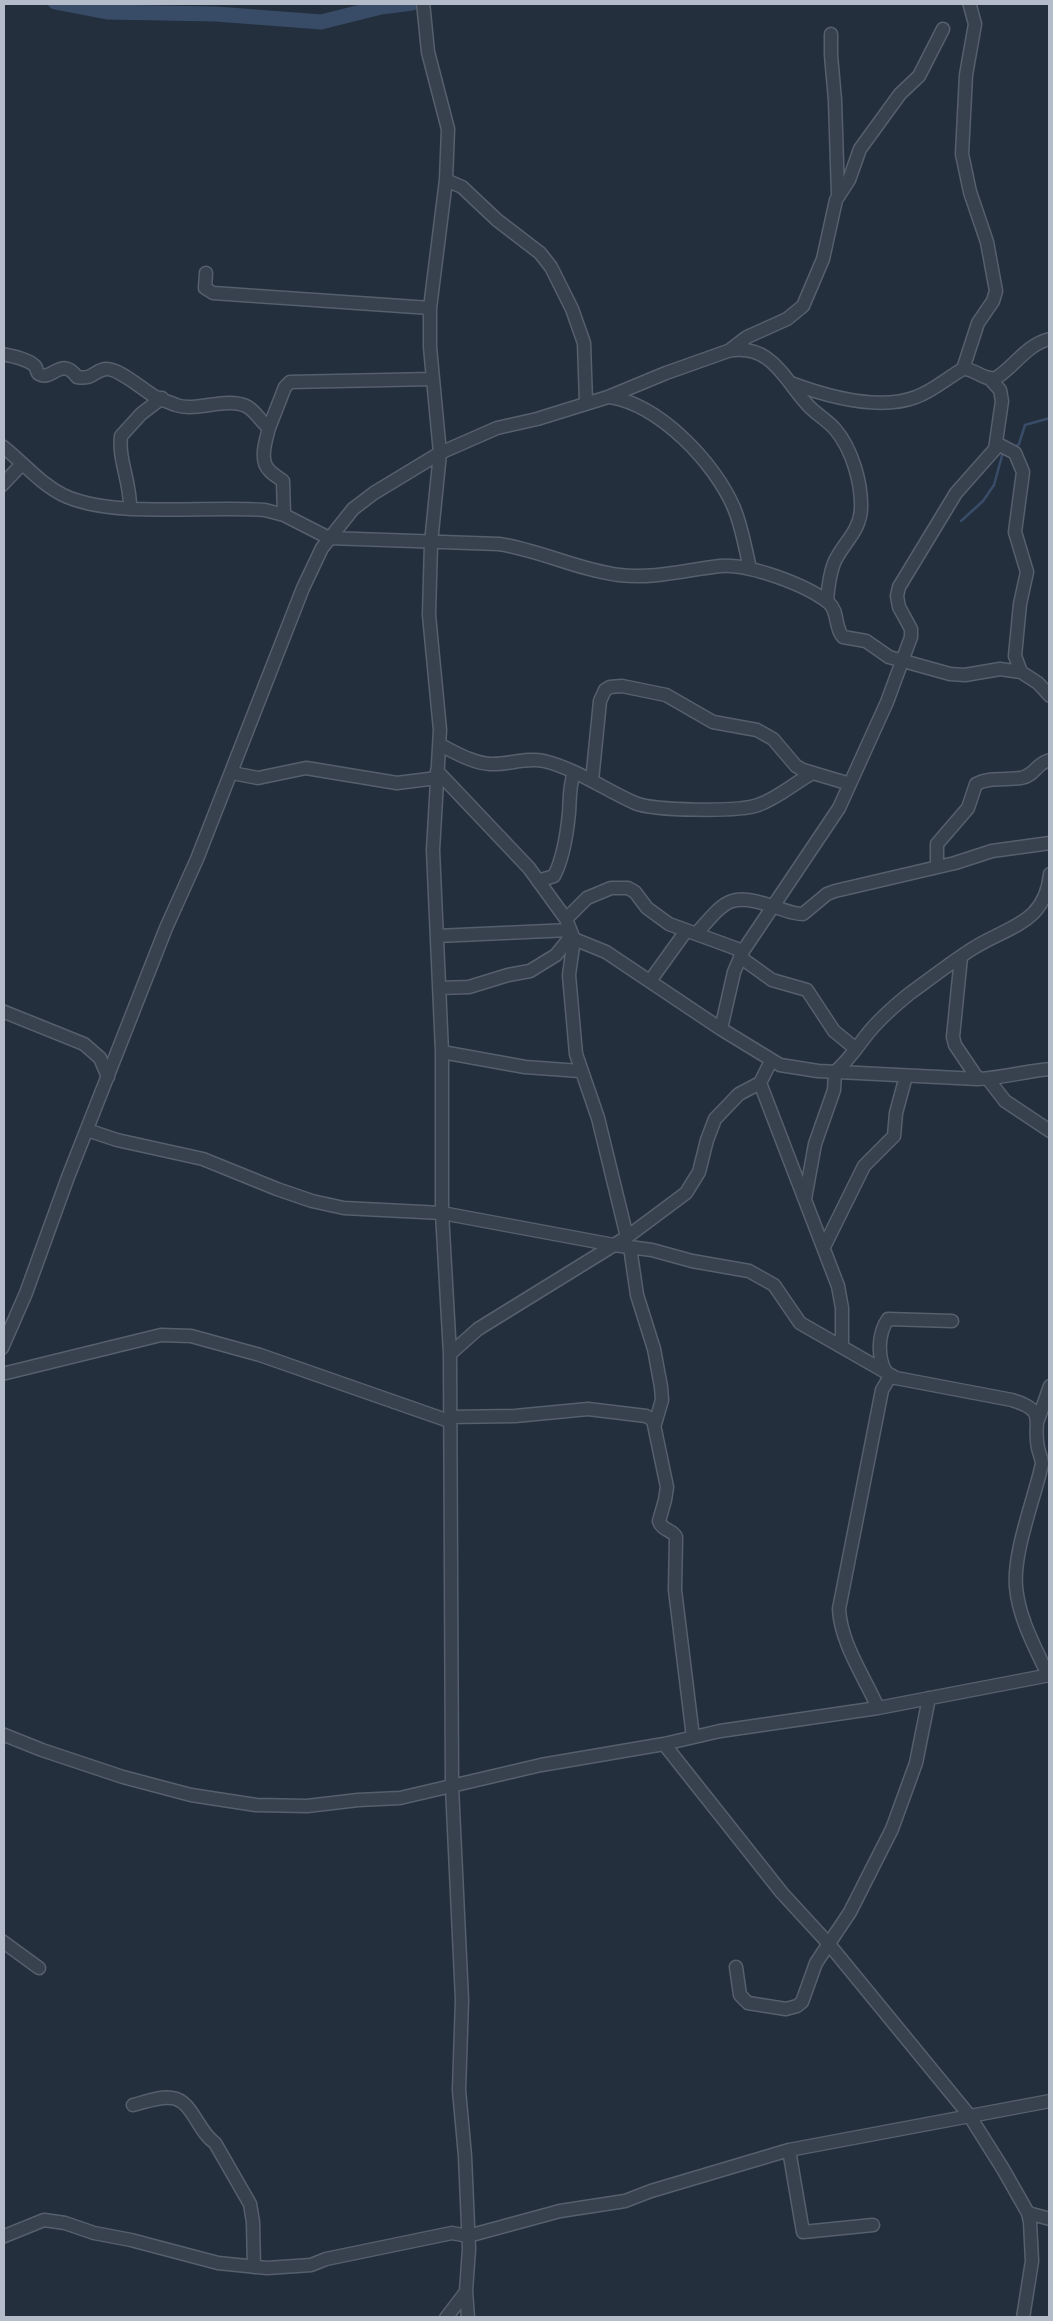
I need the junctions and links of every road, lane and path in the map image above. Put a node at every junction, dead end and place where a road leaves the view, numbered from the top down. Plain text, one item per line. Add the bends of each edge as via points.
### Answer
1 (422, 2) edge
2 (969, 2) edge
3 (943, 29) dead end
4 (832, 34) dead end
5 (446, 180) junction
6 (838, 195) junction
7 (206, 272) dead end
8 (430, 308) junction
9 (1050, 339) edge
10 (728, 351) junction
11 (2, 354) edge
12 (963, 368) junction
13 (433, 379) junction
14 (991, 380) junction
15 (790, 382) junction
16 (608, 397) junction
17 (162, 398) junction
18 (586, 402) junction
19 (269, 428) junction
20 (996, 443) junction
21 (2, 446) edge
22 (440, 453) junction
23 (22, 464) junction
24 (2, 484) edge
25 (130, 508) junction
26 (284, 515) junction
27 (329, 538) junction
28 (431, 543) junction
29 (750, 568) junction
30 (827, 602) junction
31 (904, 660) junction
32 (1021, 672) junction
33 (1050, 696) edge
34 (440, 745) junction
35 (1050, 760) edge
36 (232, 773) junction
37 (574, 773) junction
38 (811, 774) junction
39 (437, 775) junction
40 (592, 781) junction
41 (850, 784) junction
42 (1050, 842) edge
43 (936, 867) junction
44 (1050, 874) edge
45 (538, 881) junction
46 (1048, 899) edge
47 (774, 906) junction
48 (570, 931) junction
49 (691, 932) junction
50 (436, 936) junction
51 (741, 954) junction
52 (961, 957) junction
53 (650, 981) junction
54 (438, 988) junction
55 (2, 1011) edge
56 (721, 1029) junction
57 (119, 1048) junction
58 (856, 1050) junction
59 (94, 1051) junction
60 (442, 1052) junction
61 (771, 1061) junction
62 (1050, 1069) edge
63 (580, 1071) junction
64 (835, 1072) junction
65 (906, 1076) junction
66 (108, 1077) junction
67 (983, 1079) junction
68 (760, 1083) junction
69 (87, 1130) junction
70 (1050, 1131) edge
71 (805, 1199) junction
72 (442, 1213) junction
73 (629, 1242) junction
74 (614, 1246) junction
75 (824, 1247) junction
76 (952, 1322) dead end
77 (842, 1347) junction
78 (2, 1348) edge
79 (450, 1354) junction
80 (2, 1374) edge
81 (891, 1375) junction
82 (1050, 1386) edge
83 (449, 1419) junction
84 (1038, 1420) junction
85 (655, 1424) junction
86 (1050, 1675) edge
87 (929, 1698) junction
88 (878, 1708) junction
89 (2, 1734) edge
90 (694, 1737) junction
91 (664, 1744) junction
92 (452, 1787) junction
93 (2, 1941) edge
94 (828, 1943) junction
95 (736, 1967) dead end
96 (39, 1968) dead end
97 (1050, 2101) edge
98 (133, 2105) dead end
99 (969, 2115) junction
100 (789, 2150) junction
101 (1028, 2212) junction
102 (1050, 2219) edge
103 (873, 2224) dead end
104 (468, 2236) junction
105 (2, 2237) edge
106 (254, 2267) junction
107 (466, 2291) junction
108 (446, 2318) edge
109 (468, 2318) edge
110 (1023, 2318) edge

1 - 5 street via 448,130
2 - 12 street via 975,24 962,154 996,291
3 - 6 street via 919,76 865,140
4 - 6 street
5 - 8 street
5 - 18 street via 551,267 584,343
6 - 10 street via 803,306
7 - 8 street via 206,288 213,293
8 - 13 street
9 - 14 street
10 - 15 street via 760,354
10 - 16 street
11 - 17 street via 43,375 66,368 87,379 111,370
12 - 14 street
12 - 15 street via 918,397 886,402 828,396
13 - 19 street via 290,382
13 - 22 street
14 - 20 street via 1002,401
15 - 30 street via 839,434 860,496 860,518 833,566
16 - 18 street
16 - 29 street via 660,420 711,468 734,509
17 - 19 street via 181,406 243,405
17 - 25 street via 120,436
18 - 22 street
19 - 26 street via 266,466 283,480
20 - 31 street via 956,492 899,587 899,607 912,637
20 - 32 street via 1015,453 1023,472 1015,532 1027,572 1015,656
21 - 23 street
22 - 27 street via 364,500
22 - 28 street
23 - 24 street
23 - 25 street via 75,500
25 - 26 street
26 - 27 street
27 - 28 street
27 - 36 street
28 - 29 street via 509,546 636,576
28 - 34 street via 429,615
29 - 30 street
30 - 31 street via 839,634
31 - 32 street via 950,674
31 - 41 street
32 - 33 street
34 - 37 street via 478,762 536,760
34 - 39 street
35 - 43 street via 1024,777 976,784 968,808 937,844
36 - 39 street via 258,778 306,768 396,783
36 - 57 street
37 - 40 street
37 - 45 street via 558,868
38 - 40 street via 778,797 737,809 650,808
38 - 40 street via 766,734 714,722 666,695 615,686 600,701
38 - 41 street
39 - 45 street
39 - 50 street
41 - 47 street
42 - 43 street
43 - 47 street via 828,894 803,914
44 - 46 street
45 - 48 street
46 - 52 street
47 - 49 street via 730,900
47 - 51 street
48 - 49 street via 587,898 620,887 636,892 669,924
48 - 50 street
48 - 53 street
48 - 54 street via 556,955 530,970
48 - 63 street
49 - 51 street
49 - 53 street
50 - 54 street
51 - 56 street
51 - 58 street via 772,980 807,990 834,1031
52 - 58 street via 893,1007
52 - 67 street via 953,1036
53 - 56 street
54 - 60 street
55 - 59 street
56 - 61 street
57 - 59 street
57 - 66 street
58 - 64 street
59 - 66 street
60 - 63 street
60 - 72 street
61 - 64 street
61 - 68 street
62 - 67 street
63 - 73 street
64 - 65 street
64 - 71 street
65 - 67 street
65 - 75 street via 892,1140 864,1166
66 - 69 street
67 - 70 street
68 - 71 street
68 - 73 street via 738,1094 715,1119 686,1193
69 - 72 street via 204,1159 312,1201
69 - 78 street
71 - 75 street
72 - 74 street
72 - 79 street
73 - 74 street
73 - 77 street via 759,1275 779,1290 800,1323
73 - 85 street via 662,1386
74 - 79 street via 478,1329
75 - 77 street via 842,1298
76 - 81 street via 888,1319 880,1357
77 - 81 street
79 - 83 street
80 - 83 street via 181,1334
81 - 84 street via 1012,1400 1030,1407
81 - 88 street via 882,1390 838,1609
82 - 84 street
83 - 85 street via 588,1409 650,1417
83 - 92 street
84 - 86 street via 1042,1464 1016,1590 1025,1626
85 - 90 street via 667,1487 659,1521 676,1538 675,1590
86 - 87 street
87 - 88 street
87 - 94 street via 916,1763 892,1829
88 - 90 street
89 - 92 street via 124,1777 256,1805 400,1798
90 - 91 street
91 - 92 street
91 - 94 street
92 - 104 street
93 - 96 street
94 - 95 street via 802,2002 786,2009 748,2003 740,1995
94 - 99 street
97 - 99 street
98 - 106 street via 176,2098 190,2109 250,2204
99 - 100 street
99 - 101 street
100 - 103 street via 803,2232
100 - 104 street via 626,2201
101 - 102 street
101 - 110 street via 1032,2261
104 - 106 street via 452,2233 310,2265
104 - 107 street
105 - 106 street via 44,2220 65,2222
107 - 108 street
107 - 109 street

